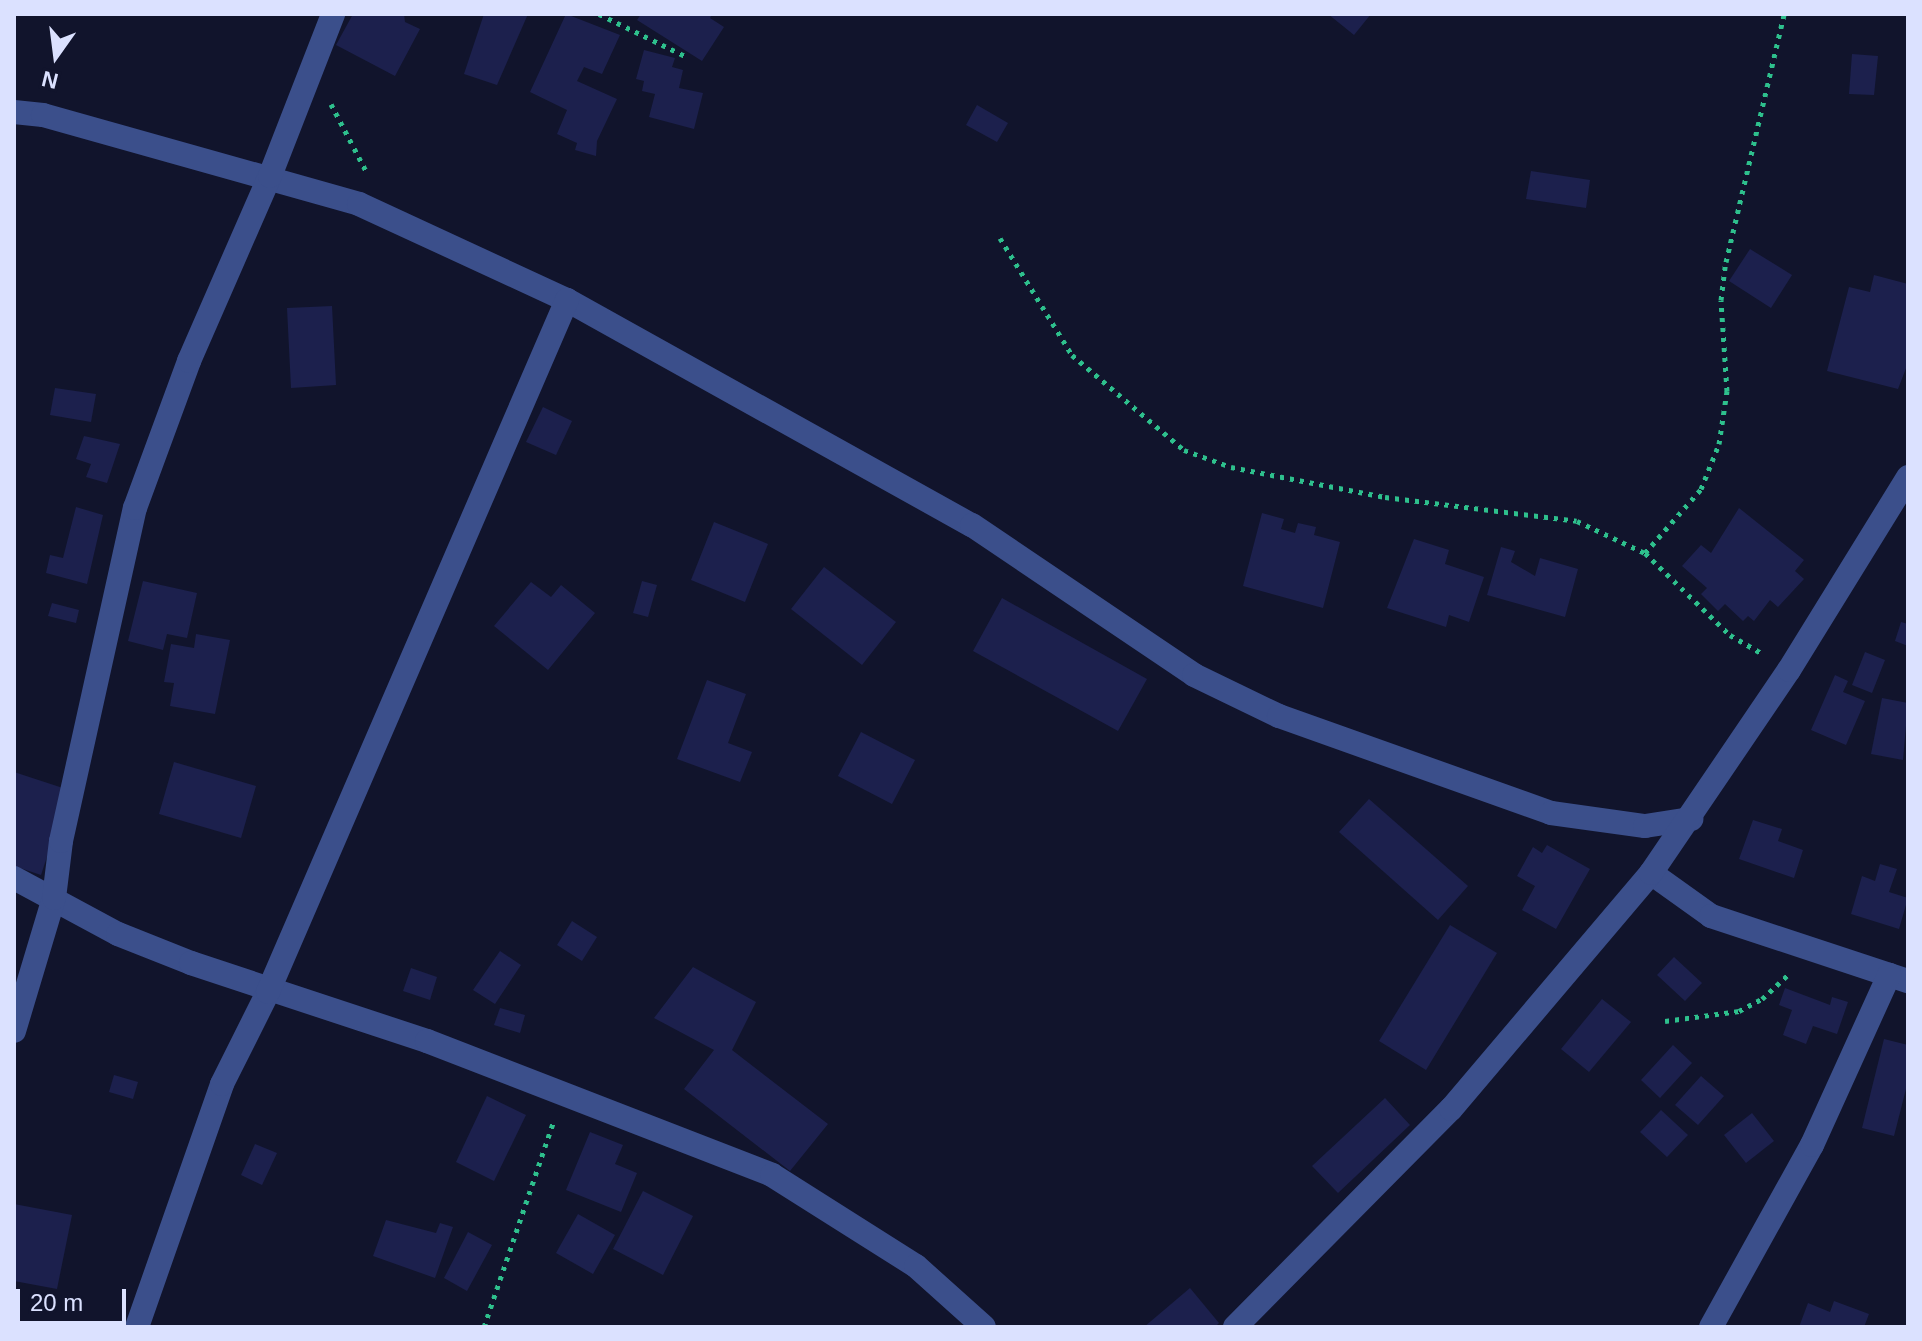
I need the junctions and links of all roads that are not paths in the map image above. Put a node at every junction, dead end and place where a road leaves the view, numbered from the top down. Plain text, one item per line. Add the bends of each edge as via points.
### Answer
1 (333, 14) edge
2 (14, 112) edge
3 (270, 176) junction
4 (567, 300) junction
5 (1908, 477) edge
6 (1691, 819) junction
7 (1651, 873) junction
8 (14, 878) edge
9 (54, 898) junction
10 (1898, 978) edge
11 (268, 992) junction
12 (14, 1031) edge
13 (137, 1327) edge
14 (984, 1327) edge
15 (1235, 1327) edge
16 (1711, 1327) edge

1 - 3 street
2 - 3 street
3 - 4 street via 393,217
3 - 9 street via 189,361 135,508 61,841
4 - 6 street via 972,525 1194,675 1279,716 1551,813 1645,826
4 - 11 street
5 - 6 street
6 - 7 street
7 - 10 street via 1711,916
7 - 15 street via 1451,1109
8 - 9 street
9 - 11 street via 118,934
9 - 12 street
10 - 16 street
11 - 13 street via 222,1084
11 - 14 street via 427,1041 772,1175 916,1266

